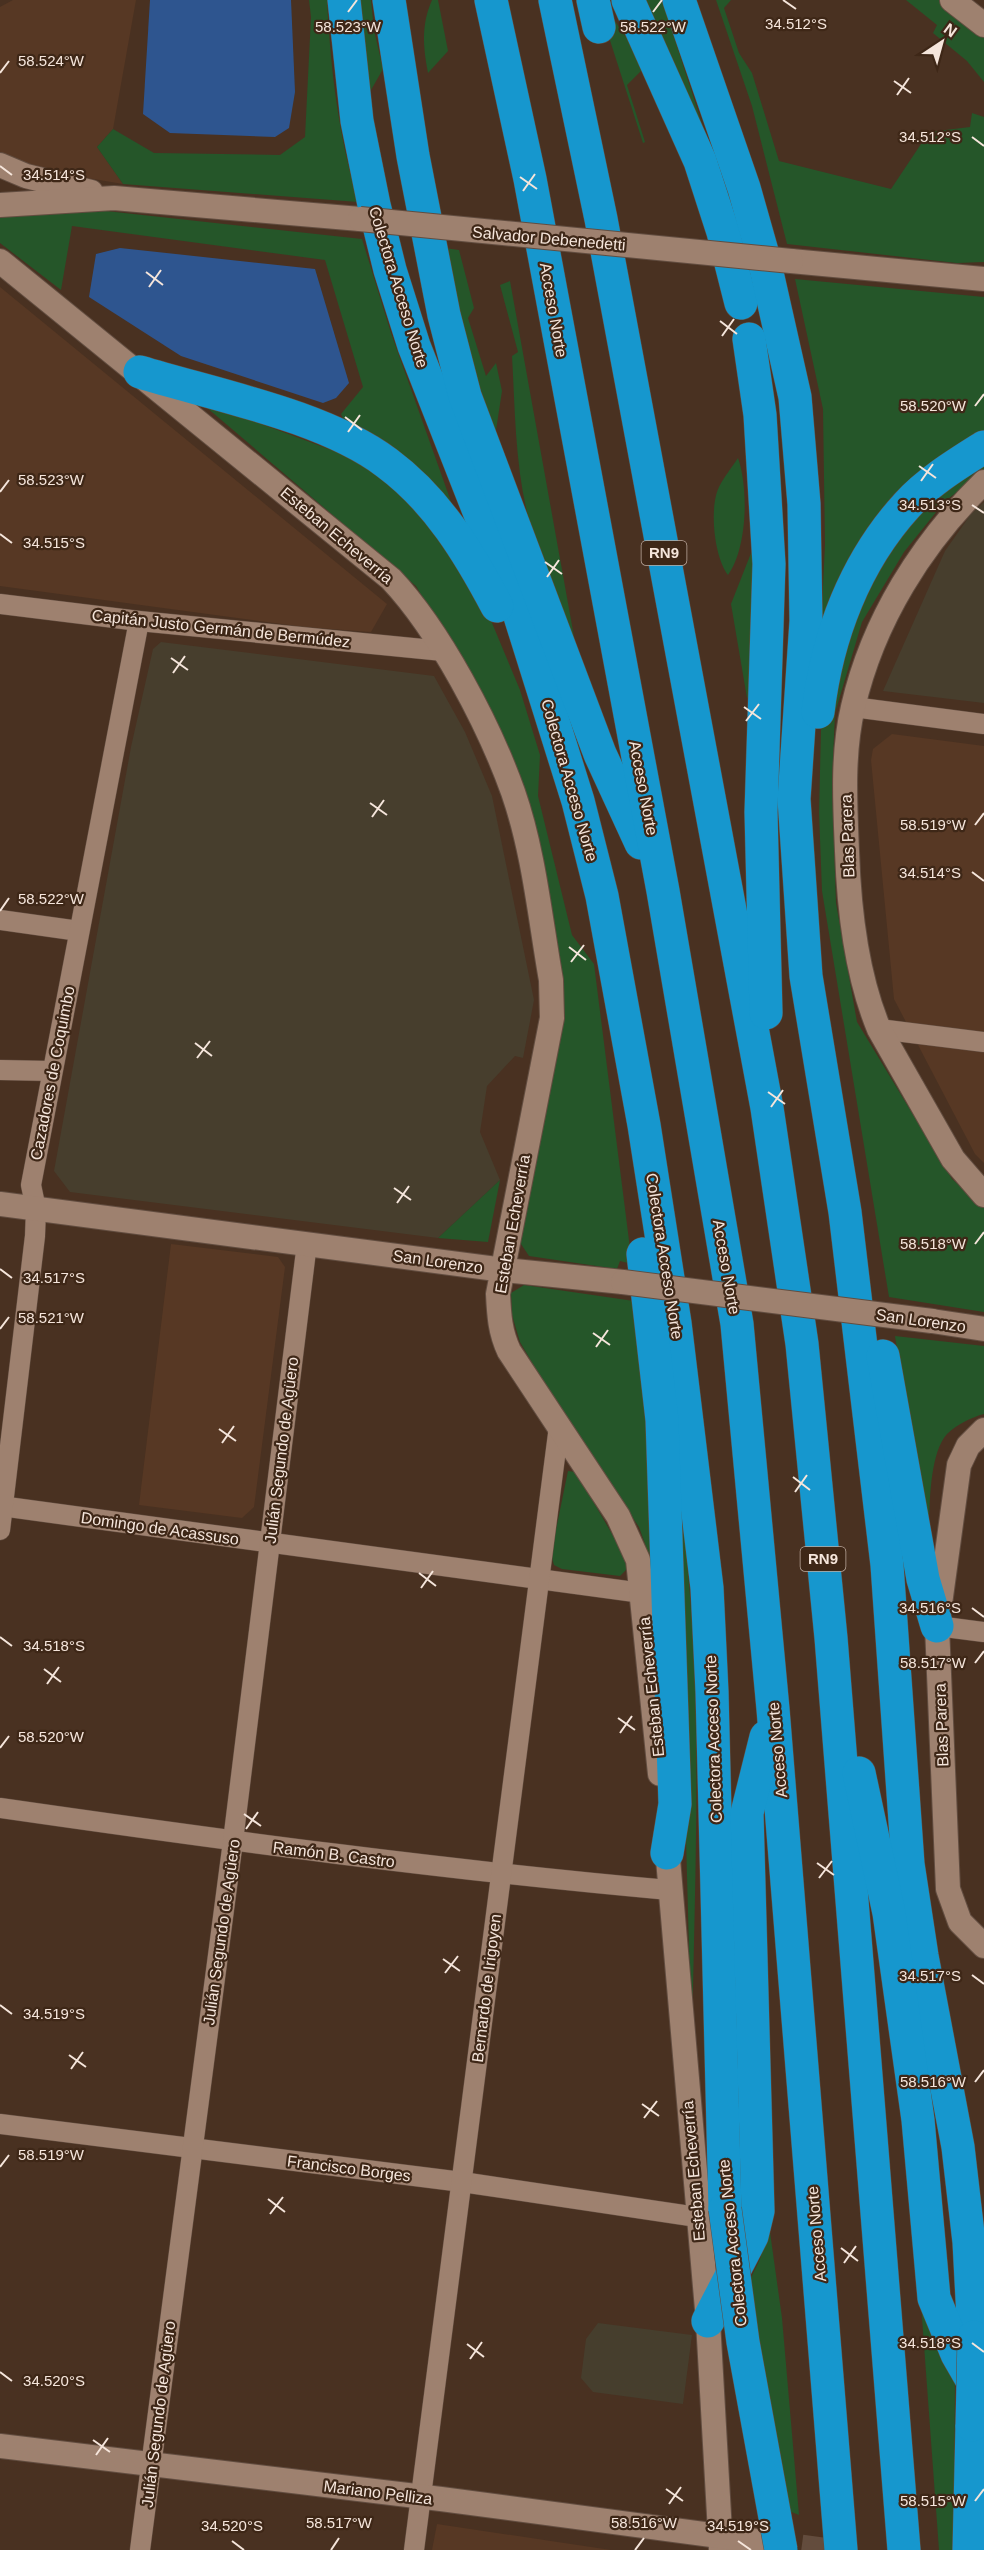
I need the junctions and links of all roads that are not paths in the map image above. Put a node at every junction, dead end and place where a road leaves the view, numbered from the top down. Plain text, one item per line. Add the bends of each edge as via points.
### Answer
1 (344, 0) edge
2 (389, 0) edge
3 (491, 0) edge
4 (555, 0) edge
5 (628, 0) edge
6 (679, 0) edge
7 (952, 0) edge
8 (984, 25) edge
9 (0, 165) edge
10 (114, 198) junction
11 (0, 205) edge
12 (0, 261) edge
13 (984, 279) edge
14 (741, 303) dead end
15 (748, 339) dead end
16 (140, 372) junction
17 (984, 447) edge
18 (984, 482) edge
19 (0, 604) edge
20 (139, 621) junction
21 (443, 651) junction
22 (549, 707) junction
23 (853, 707) junction
24 (984, 724) edge
25 (799, 863) junction
26 (663, 891) junction
27 (0, 920) edge
28 (79, 931) junction
29 (620, 992) junction
30 (879, 1029) junction
31 (984, 1042) edge
32 (0, 1070) edge
33 (52, 1071) junction
34 (767, 1108) junction
35 (835, 1150) junction
36 (984, 1195) edge
37 (0, 1204) edge
38 (36, 1209) junction
39 (308, 1243) junction
40 (504, 1270) junction
41 (984, 1329) edge
42 (559, 1426) junction
43 (984, 1430) edge
44 (1, 1506) edge
45 (0, 1530) edge
46 (270, 1543) junction
47 (537, 1577) junction
48 (642, 1593) junction
49 (937, 1626) junction
50 (984, 1632) edge
51 (831, 1638) junction
52 (773, 1709) junction
53 (0, 1808) edge
54 (233, 1841) junction
55 (668, 1853) junction
56 (500, 1874) junction
57 (669, 1890) junction
58 (979, 1939) edge
59 (0, 2124) edge
60 (192, 2148) junction
61 (462, 2182) junction
62 (711, 2213) junction
63 (708, 2321) junction
64 (978, 2413) edge
65 (0, 2446) edge
66 (152, 2465) junction
67 (422, 2497) junction
68 (970, 2541) edge
69 (721, 2543) edge
70 (768, 2546) edge
71 (140, 2550) edge
72 (414, 2550) edge
73 (841, 2550) edge
74 (904, 2550) edge

1 - 22 highway, Colectora Acceso Norte via 357,121 390,270 414,346 519,613
2 - 26 highway via 415,167 444,315 465,396 600,754
3 - 26 highway, Acceso Norte via 530,179
4 - 34 highway, RN9 via 603,230
5 - 14 highway via 700,161
6 - 25 highway via 744,188 795,397 806,563 794,799
7 - 8 street
9 - 10 street, Salvador Debenedetti via 26,176
10 - 11 street, Salvador Debenedetti
10 - 13 street, Salvador Debenedetti, bridge
12 - 16 street, Esteban Echeverría
15 - 34 highway via 760,415 769,564 761,812
16 - 21 street, Esteban Echeverría via 391,579
16 - 22 highway via 314,424 358,444 387,463 438,513 470,556
17 - 25 highway via 908,504 852,586 828,655 820,692
18 - 23 street, Blas Parera via 951,515 913,567 880,631
19 - 20 street, Capitán Justo Germán de Bermúdez
20 - 21 street, Capitán Justo Germán de Bermúdez
20 - 28 street, Cazadores de Coquimbo
21 - 40 street, Esteban Echeverría via 470,698 513,792 551,980 552,1018
22 - 29 highway, Colectora Acceso Norte via 599,885
23 - 24 street
23 - 30 street, Blas Parera via 845,785 848,884 856,947 870,1009
25 - 35 highway via 806,976
26 - 52 highway, Acceso Norte via 737,1324
27 - 28 street
28 - 33 street, Cazadores de Coquimbo
29 - 55 highway via 628,1126 662,1420 675,1804
29 - 62 highway, Colectora Acceso Norte via 667,1266 707,1588 712,1692
30 - 31 street
30 - 36 street, Blas Parera via 953,1159
32 - 33 street
33 - 38 street, Cazadores de Coquimbo via 31,1185
34 - 51 highway, RN9 via 802,1344
35 - 49 highway via 860,1220 921,1567
35 - 64 highway, bridge via 887,1564 908,1863 958,2147 969,2242
37 - 38 street, San Lorenzo
38 - 39 street, San Lorenzo
38 - 44 street, Cazadores de Coquimbo
39 - 40 street, San Lorenzo
39 - 46 street, Julián Segundo de Agüero
40 - 41 street, San Lorenzo, bridge
40 - 42 street, Esteban Echeverría via 498,1294 501,1334
42 - 47 street, Bernardo de Irigoyen
42 - 48 street, Esteban Echeverría via 631,1540
43 - 49 street, Blas Parera via 968,1446 959,1465
44 - 45 street, Cazadores de Coquimbo
44 - 46 street, Domingo de Acassuso
46 - 47 street, Domingo de Acassuso
46 - 54 street, Julián Segundo de Agüero
47 - 48 street, Domingo de Acassuso
47 - 56 street, Bernardo de Irigoyen
48 - 55 street, Esteban Echeverría
49 - 50 street
49 - 58 street, Blas Parera via 946,1870 953,1907
51 - 64 highway via 889,1913 918,2120 934,2298
51 - 74 highway, RN9
52 - 63 highway via 747,1814 758,2211 752,2236
52 - 73 highway, Acceso Norte
53 - 54 street, Ramón B. Castro
54 - 56 street, Ramón B. Castro
54 - 60 street, Julián Segundo de Agüero
55 - 57 street, Esteban Echeverría
56 - 57 street, Ramón B. Castro
56 - 61 street, Bernardo de Irigoyen
57 - 62 street, Esteban Echeverría
59 - 60 street, Francisco Borges
60 - 61 street, Francisco Borges
60 - 66 street, Julián Segundo de Agüero
61 - 62 street, Francisco Borges
61 - 67 street, Bernardo de Irigoyen
62 - 63 street, Esteban Echeverría
62 - 70 highway, Colectora Acceso Norte, bridge via 743,2342
63 - 69 street, Esteban Echeverría
64 - 68 highway
65 - 66 street, Mariano Pelliza
66 - 67 street, Mariano Pelliza
66 - 71 street, Julián Segundo de Agüero
67 - 69 street, Mariano Pelliza
67 - 72 street, Bernardo de Irigoyen
69 - 70 street, Mariano Pelliza

